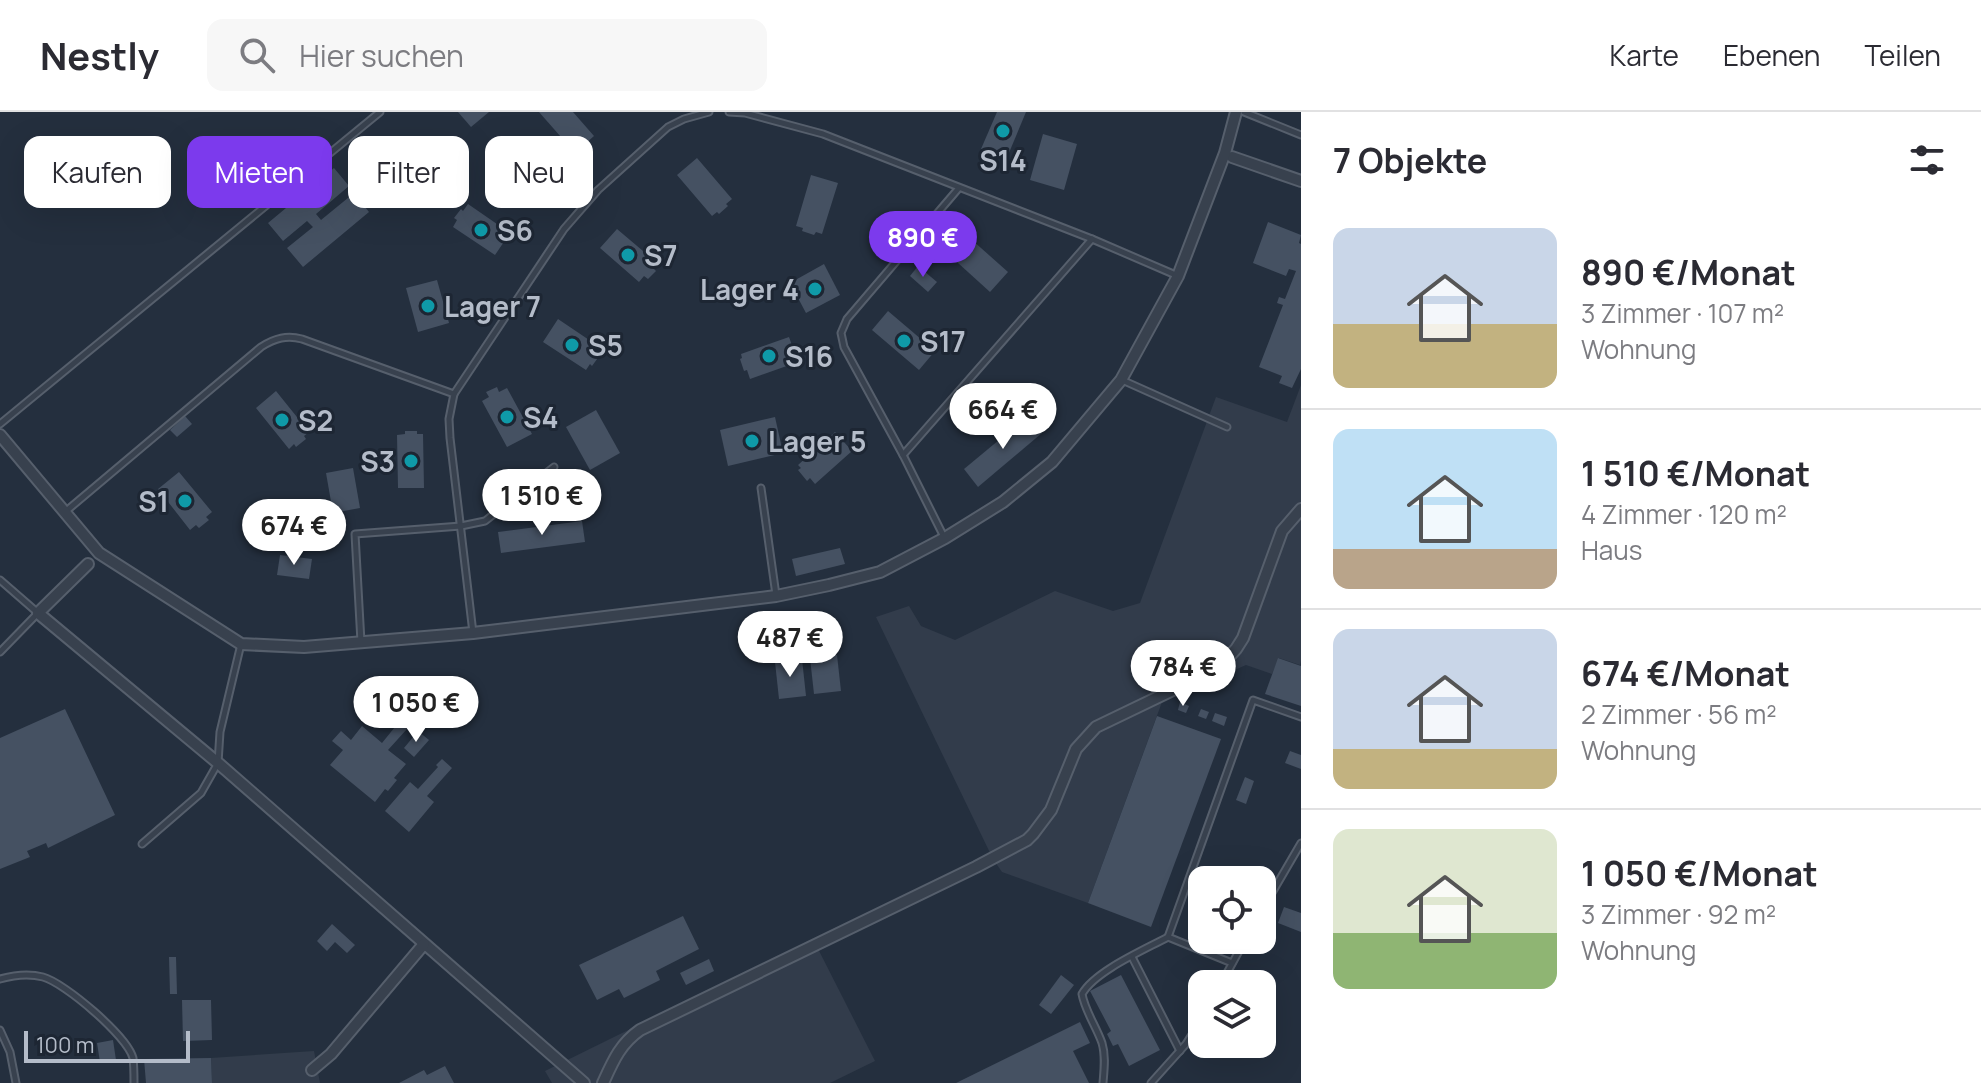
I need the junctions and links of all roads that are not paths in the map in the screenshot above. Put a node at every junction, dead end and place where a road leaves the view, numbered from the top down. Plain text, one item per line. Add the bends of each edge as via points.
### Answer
1 (380, 112) edge
2 (709, 112) edge
3 (729, 112) edge
4 (1236, 112) edge
5 (1244, 112) edge
6 (1301, 135) edge
7 (1228, 155) junction
8 (1301, 181) edge
9 (958, 189) junction
10 (1092, 239) junction
11 (1178, 276) junction
12 (1121, 380) junction
13 (454, 394) junction
14 (0, 424) edge
15 (1227, 427) dead end
16 (0, 435) edge
17 (903, 455) junction
18 (554, 467) dead end
19 (761, 488) dead end
20 (1301, 509) edge
21 (64, 513) junction
22 (461, 526) junction
23 (945, 538) junction
24 (88, 564) dead end
25 (0, 580) edge
26 (776, 596) junction
27 (38, 613) junction
28 (473, 633) junction
29 (361, 643) junction
30 (241, 644) junction
31 (0, 652) edge
32 (1301, 717) edge
33 (218, 763) junction
34 (1301, 843) edge
35 (142, 844) dead end
36 (1276, 886) edge
37 (1168, 937) junction
38 (424, 944) junction
39 (1237, 954) edge
40 (1132, 957) junction
41 (1232, 963) junction
42 (1228, 970) edge
43 (0, 979) edge
44 (0, 1030) edge
45 (1188, 1039) edge
46 (1180, 1051) junction
47 (312, 1070) dead end
48 (16, 1083) edge
49 (134, 1083) edge
50 (584, 1083) edge
51 (603, 1083) edge
52 (1103, 1083) edge
53 (1151, 1083) edge

1 - 14 lane
2 - 13 lane via 668,127 598,190 564,229
3 - 9 lane via 823,134
4 - 7 street
5 - 6 lane
7 - 8 street
7 - 11 street
9 - 10 lane
9 - 17 lane via 842,328 844,347
10 - 11 lane
10 - 17 lane
11 - 12 street
12 - 15 lane
12 - 23 street via 1052,462 1003,502
13 - 21 lane via 302,339 278,338
13 - 22 lane via 450,438
16 - 21 street
17 - 23 lane
18 - 22 lane via 485,521
19 - 26 lane
20 - 51 street via 1282,531 1236,649 1204,675 1096,727 1076,749 1051,810 1033,834 976,867 640,1030 618,1050
21 - 30 street via 99,553
22 - 28 lane
22 - 29 lane via 355,534
23 - 26 street via 880,572
24 - 27 street
25 - 27 lane
26 - 28 street
27 - 31 lane
27 - 33 street
28 - 29 street
29 - 30 street
30 - 33 lane
32 - 37 lane via 1253,700
33 - 35 lane via 201,793
33 - 38 street
34 - 36 lane
37 - 40 lane
37 - 41 lane
38 - 47 street
38 - 50 street
39 - 41 lane
40 - 46 lane
40 - 52 lane via 1087,984 1082,994 1103,1046
41 - 42 lane
43 - 49 lane via 31,974 70,991 108,1024 132,1056
44 - 48 lane
45 - 46 lane
46 - 53 lane

